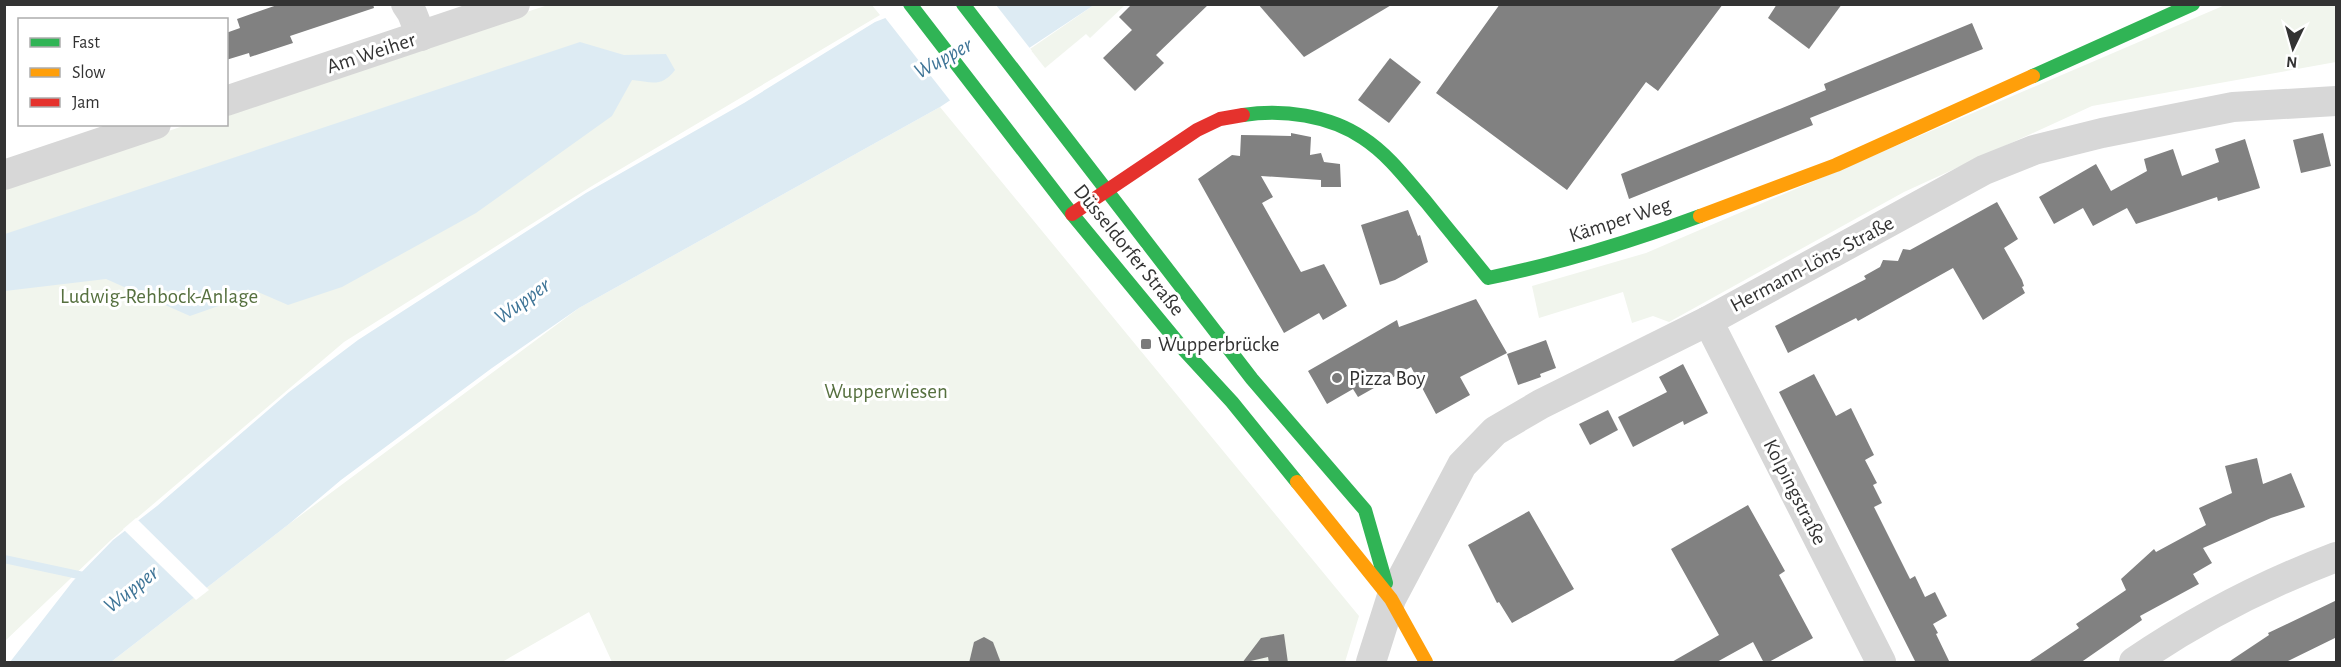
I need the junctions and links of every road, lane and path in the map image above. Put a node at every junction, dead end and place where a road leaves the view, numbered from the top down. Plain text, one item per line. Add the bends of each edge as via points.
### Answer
1 (406, 4) edge
2 (515, 4) edge
3 (910, 4) edge
4 (963, 4) edge
5 (2193, 4) edge
6 (421, 36) junction
7 (228, 100) edge
8 (2337, 101) edge
9 (150, 126) edge
10 (4, 175) edge
11 (1107, 191) junction
12 (1072, 214) junction
13 (1708, 321) junction
14 (2337, 557) edge
15 (1391, 599) junction
16 (1371, 663) edge
17 (1426, 663) edge
18 (1881, 663) edge
19 (2134, 663) edge

1 - 6 street
2 - 6 street, Am Weiher
3 - 12 main road, Düsseldorfer Straße
4 - 11 main road, Düsseldorfer Straße
5 - 11 main road, Kämper Weg via 1836,165 1643,237 1546,266 1488,278 1392,161 1362,136 1303,115 1264,112 1220,119 1197,130
6 - 7 street, Am Weiher
8 - 13 street, Hermann-Löns-Straße via 2233,107 2034,150 1984,170
9 - 10 street
11 - 12 main road
11 - 15 main road, Düsseldorfer Straße via 1252,379 1365,510
12 - 15 main road, Düsseldorfer Straße via 1185,351 1233,402
13 - 15 street, Hermann-Löns-Straße via 1495,431 1462,465
13 - 18 street, Kolpingstraße
14 - 19 street via 2294,573 2228,606
15 - 16 street, Hermann-Löns-Straße
15 - 17 main road, Düsseldorfer Straße

